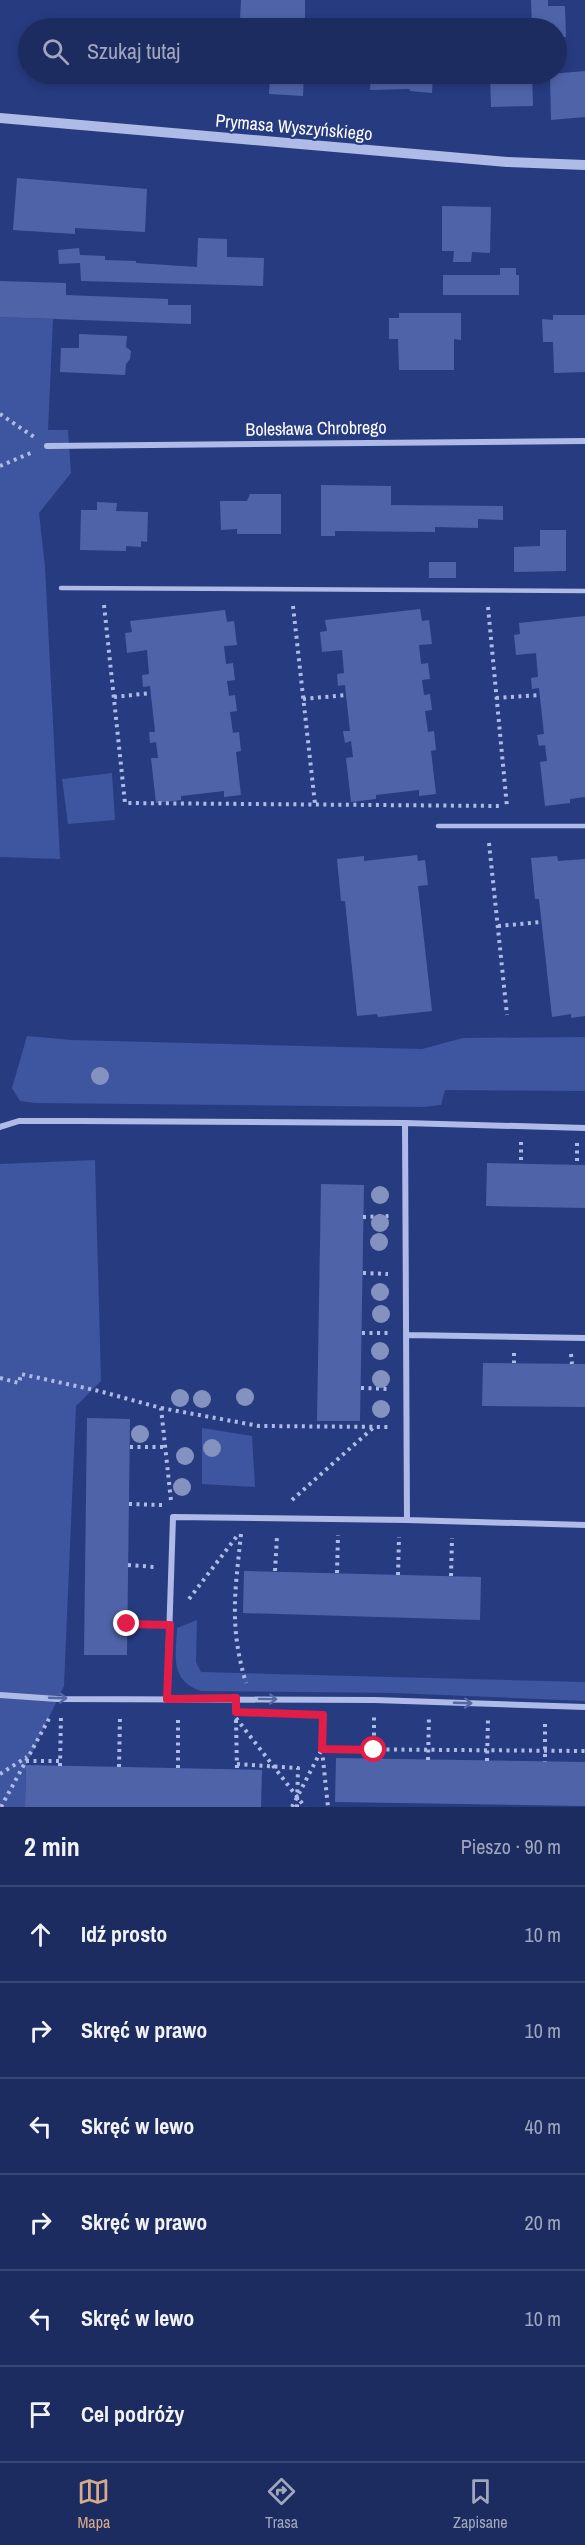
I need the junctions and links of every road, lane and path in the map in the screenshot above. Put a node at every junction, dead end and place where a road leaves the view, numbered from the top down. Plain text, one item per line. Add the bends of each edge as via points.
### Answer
1 (0, 118) edge
2 (585, 165) edge
3 (0, 414) edge
4 (585, 441) edge
5 (48, 446) junction
6 (0, 466) edge
7 (61, 588) dead end
8 (102, 588) junction
9 (291, 590) junction
10 (486, 591) junction
11 (585, 591) edge
12 (151, 693) dead end
13 (346, 695) dead end
14 (540, 695) dead end
15 (114, 697) junction
16 (496, 698) junction
17 (303, 699) junction
18 (315, 804) junction
19 (507, 807) junction
20 (518, 807) dead end
21 (438, 826) dead end
22 (585, 826) edge
23 (489, 839) dead end
24 (542, 922) dead end
25 (498, 926) junction
26 (507, 1015) dead end
27 (405, 1123) junction
28 (0, 1127) edge
29 (585, 1128) edge
30 (406, 1215) junction
31 (363, 1217) dead end
32 (363, 1274) dead end
33 (406, 1275) junction
34 (362, 1333) dead end
35 (407, 1334) junction
36 (585, 1338) edge
37 (0, 1378) edge
38 (361, 1388) dead end
39 (406, 1389) junction
40 (161, 1408) junction
41 (375, 1427) junction
42 (405, 1427) junction
43 (165, 1447) junction
44 (130, 1448) dead end
45 (129, 1504) dead end
46 (274, 1519) junction
47 (339, 1519) junction
48 (403, 1520) junction
49 (453, 1521) junction
50 (585, 1525) edge
51 (128, 1565) dead end
52 (171, 1568) junction
53 (276, 1571) dead end
54 (337, 1573) dead end
55 (398, 1575) dead end
56 (450, 1576) dead end
57 (127, 1624) dead end
58 (170, 1625) junction
59 (0, 1695) edge
60 (236, 1698) junction
61 (57, 1699) junction
62 (167, 1699) junction
63 (251, 1699) junction
64 (375, 1700) junction
65 (429, 1702) junction
66 (489, 1704) junction
67 (545, 1705) junction
68 (585, 1707) edge
69 (120, 1713) dead end
70 (178, 1713) dead end
71 (61, 1714) dead end
72 (312, 1715) dead end
73 (236, 1718) junction
74 (322, 1749) junction
75 (374, 1750) junction
76 (428, 1750) junction
77 (487, 1750) junction
78 (545, 1750) junction
79 (585, 1751) edge
80 (374, 1758) dead end
81 (27, 1759) junction
82 (428, 1760) dead end
83 (487, 1761) dead end
84 (545, 1762) dead end
85 (119, 1767) dead end
86 (275, 1767) junction
87 (178, 1768) dead end
88 (0, 1774) edge
89 (297, 1798) junction
90 (2, 1807) edge
91 (292, 1807) edge
92 (297, 1807) edge
93 (305, 1807) edge
94 (328, 1807) edge

1 - 2 street, Prymasa Wyszyńskiego via 507,162
3 - 5 path
4 - 5 street, Bolesława Chrobrego
5 - 6 path
7 - 8 lane
8 - 9 lane
8 - 15 path
9 - 10 lane
9 - 17 path
10 - 11 lane
10 - 16 path
12 - 15 path
13 - 17 path
14 - 16 path
15 - 18 path via 125,802
16 - 19 path
17 - 18 path
18 - 19 path
19 - 20 path
21 - 22 lane
23 - 25 path
24 - 25 path
25 - 26 path
27 - 28 street via 19,1121
27 - 29 street
27 - 30 street
30 - 31 path
30 - 33 street
32 - 33 path
33 - 35 street
34 - 35 path
35 - 36 street
35 - 39 street
37 - 40 path via 19,1383 21,1374
38 - 39 path
39 - 42 street
40 - 41 path via 259,1426
40 - 43 path
41 - 42 path
41 - 46 path
42 - 48 street
43 - 44 path
43 - 45 path via 172,1506
46 - 47 street
46 - 52 street via 173,1517
46 - 53 path
47 - 48 street
47 - 54 path
48 - 49 street
48 - 55 path
49 - 50 street
49 - 56 path
51 - 52 path
52 - 58 street
57 - 58 path
58 - 62 street
58 - 63 path via 241,1530 234,1630
59 - 61 street
60 - 62 street
60 - 63 street
60 - 73 path
61 -> 62 street
61 - 81 path
63 -> 64 street
64 - 65 street
64 - 75 path
65 -> 66 street
65 - 76 path
66 - 67 street
66 - 77 path
67 - 68 street
67 - 78 path
69 - 85 path
70 - 87 path
71 - 81 path via 60,1764
72 - 74 path via 323,1715
73 - 86 path
73 - 86 path via 237,1767
74 - 75 path
74 - 89 path
74 - 94 path
75 - 76 path
75 - 80 path
76 - 77 path
76 - 82 path
77 - 78 path
77 - 83 path
78 - 79 path
78 - 84 path
81 - 88 path
81 - 90 path
86 - 89 path
86 - 89 path via 298,1768
89 - 91 path
89 - 92 path
89 - 93 path

